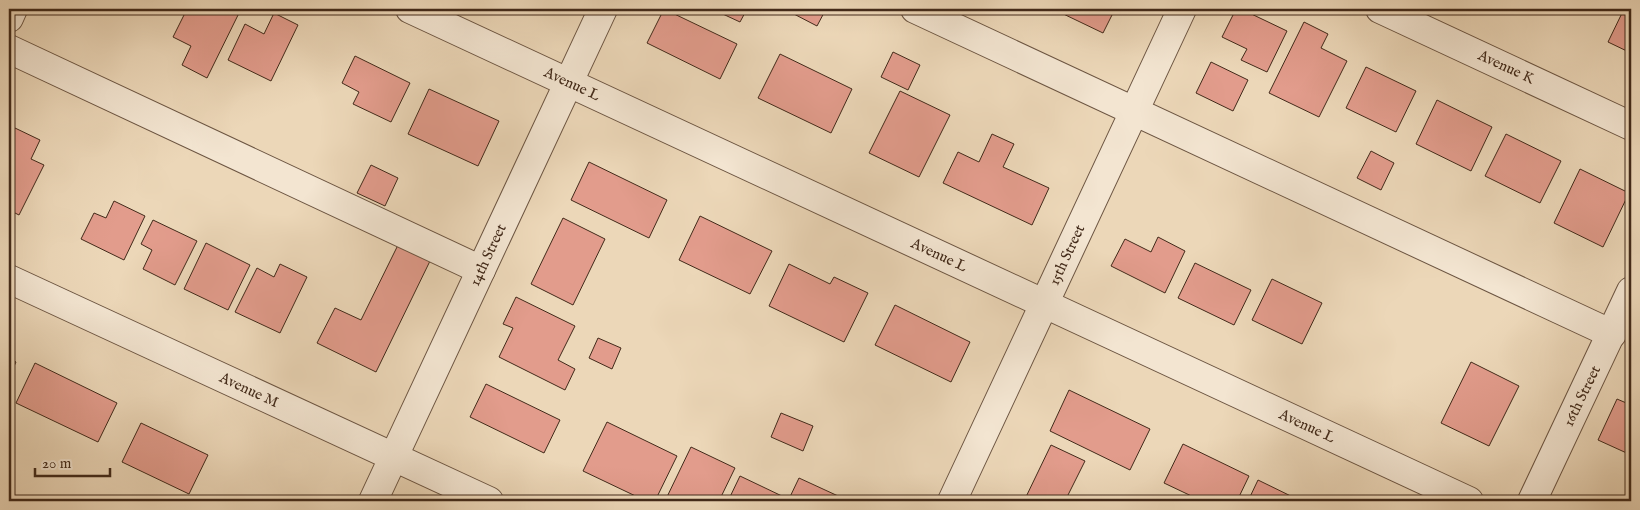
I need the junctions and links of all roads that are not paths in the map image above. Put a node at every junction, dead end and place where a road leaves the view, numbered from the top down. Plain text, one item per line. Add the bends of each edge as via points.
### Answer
1 (13, 9) edge
2 (410, 9) edge
3 (603, 9) edge
4 (915, 9) edge
5 (1182, 9) edge
6 (1380, 9) edge
7 (9, 18) edge
8 (9, 50) edge
9 (569, 82) junction
10 (1134, 111) junction
11 (1631, 126) edge
12 (482, 270) junction
13 (9, 278) edge
14 (1631, 291) edge
15 (1045, 304) junction
16 (1612, 334) junction
17 (394, 457) junction
18 (373, 501) edge
19 (489, 501) edge
20 (952, 501) edge
21 (1469, 501) edge
22 (1532, 501) edge

1 - 7 street
2 - 9 street, Avenue L
3 - 9 street, 14th Street
4 - 10 street
5 - 10 street, 15th Street
6 - 11 street, Avenue K
8 - 12 street
9 - 12 street, 14th Street
9 - 15 street, Avenue L
10 - 15 street, 15th Street
10 - 16 street
12 - 17 street, 14th Street
13 - 17 street, Avenue M
14 - 16 street, 16th Street
15 - 20 street, 15th Street
15 - 21 street, Avenue L
16 - 22 street, 16th Street
17 - 18 street, 14th Street
17 - 19 street, Avenue M

